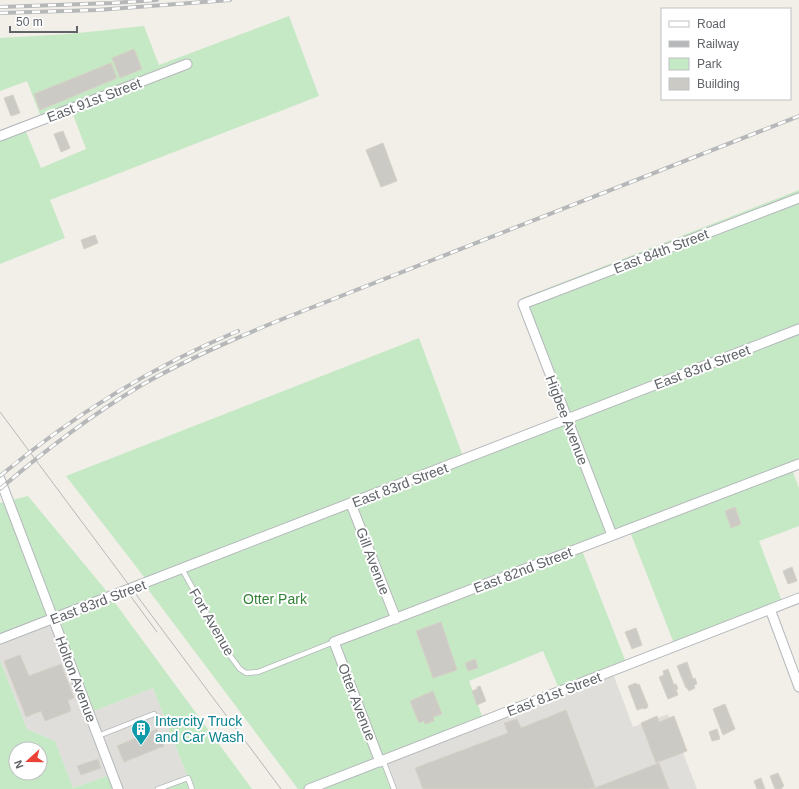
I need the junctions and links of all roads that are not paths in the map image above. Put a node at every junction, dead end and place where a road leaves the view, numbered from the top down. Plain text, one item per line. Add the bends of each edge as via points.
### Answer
1 (187, 64) dead end
2 (0, 136) edge
3 (799, 198) edge
4 (523, 304) joint
5 (799, 329) edge
6 (567, 420) junction
7 (799, 464) edge
8 (0, 479) edge
9 (351, 504) junction
10 (612, 536) junction
11 (182, 569) junction
12 (799, 598) edge
13 (770, 609) junction
14 (53, 619) junction
15 (396, 619) junction
16 (0, 639) edge
17 (334, 642) junction
18 (246, 673) joint
19 (799, 687) edge
20 (154, 714) dead end
21 (98, 736) junction
22 (381, 761) junction
23 (118, 789) edge
24 (158, 789) edge
25 (192, 789) edge
26 (309, 789) edge
27 (394, 789) edge

1 - 2 street, East 91st Street
3 - 4 street, East 84th Street
4 - 6 street, Higbee Avenue
5 - 6 street, East 83rd Street
6 - 9 street, East 83rd Street
6 - 10 street, Higbee Avenue
7 - 10 street, East 82nd Street
8 - 14 street, Holton Avenue
9 - 11 street, East 83rd Street
9 - 15 street, Gill Avenue
10 - 15 street, East 82nd Street
11 - 14 street, East 83rd Street
11 - 18 lane, Fort Avenue via 231,657
12 - 13 street, East 81st Street
13 - 19 street
13 - 22 street, East 81st Street
14 - 16 street, East 83rd Street
14 - 21 street, Holton Avenue
15 - 17 street, East 82nd Street
17 - 18 lane, East 82nd Street via 258,672
17 - 22 street, Otter Avenue
20 - 21 lane
21 - 23 street, Holton Avenue
22 - 26 street, East 81st Street
22 - 27 lane
24 - 25 lane via 188,778

